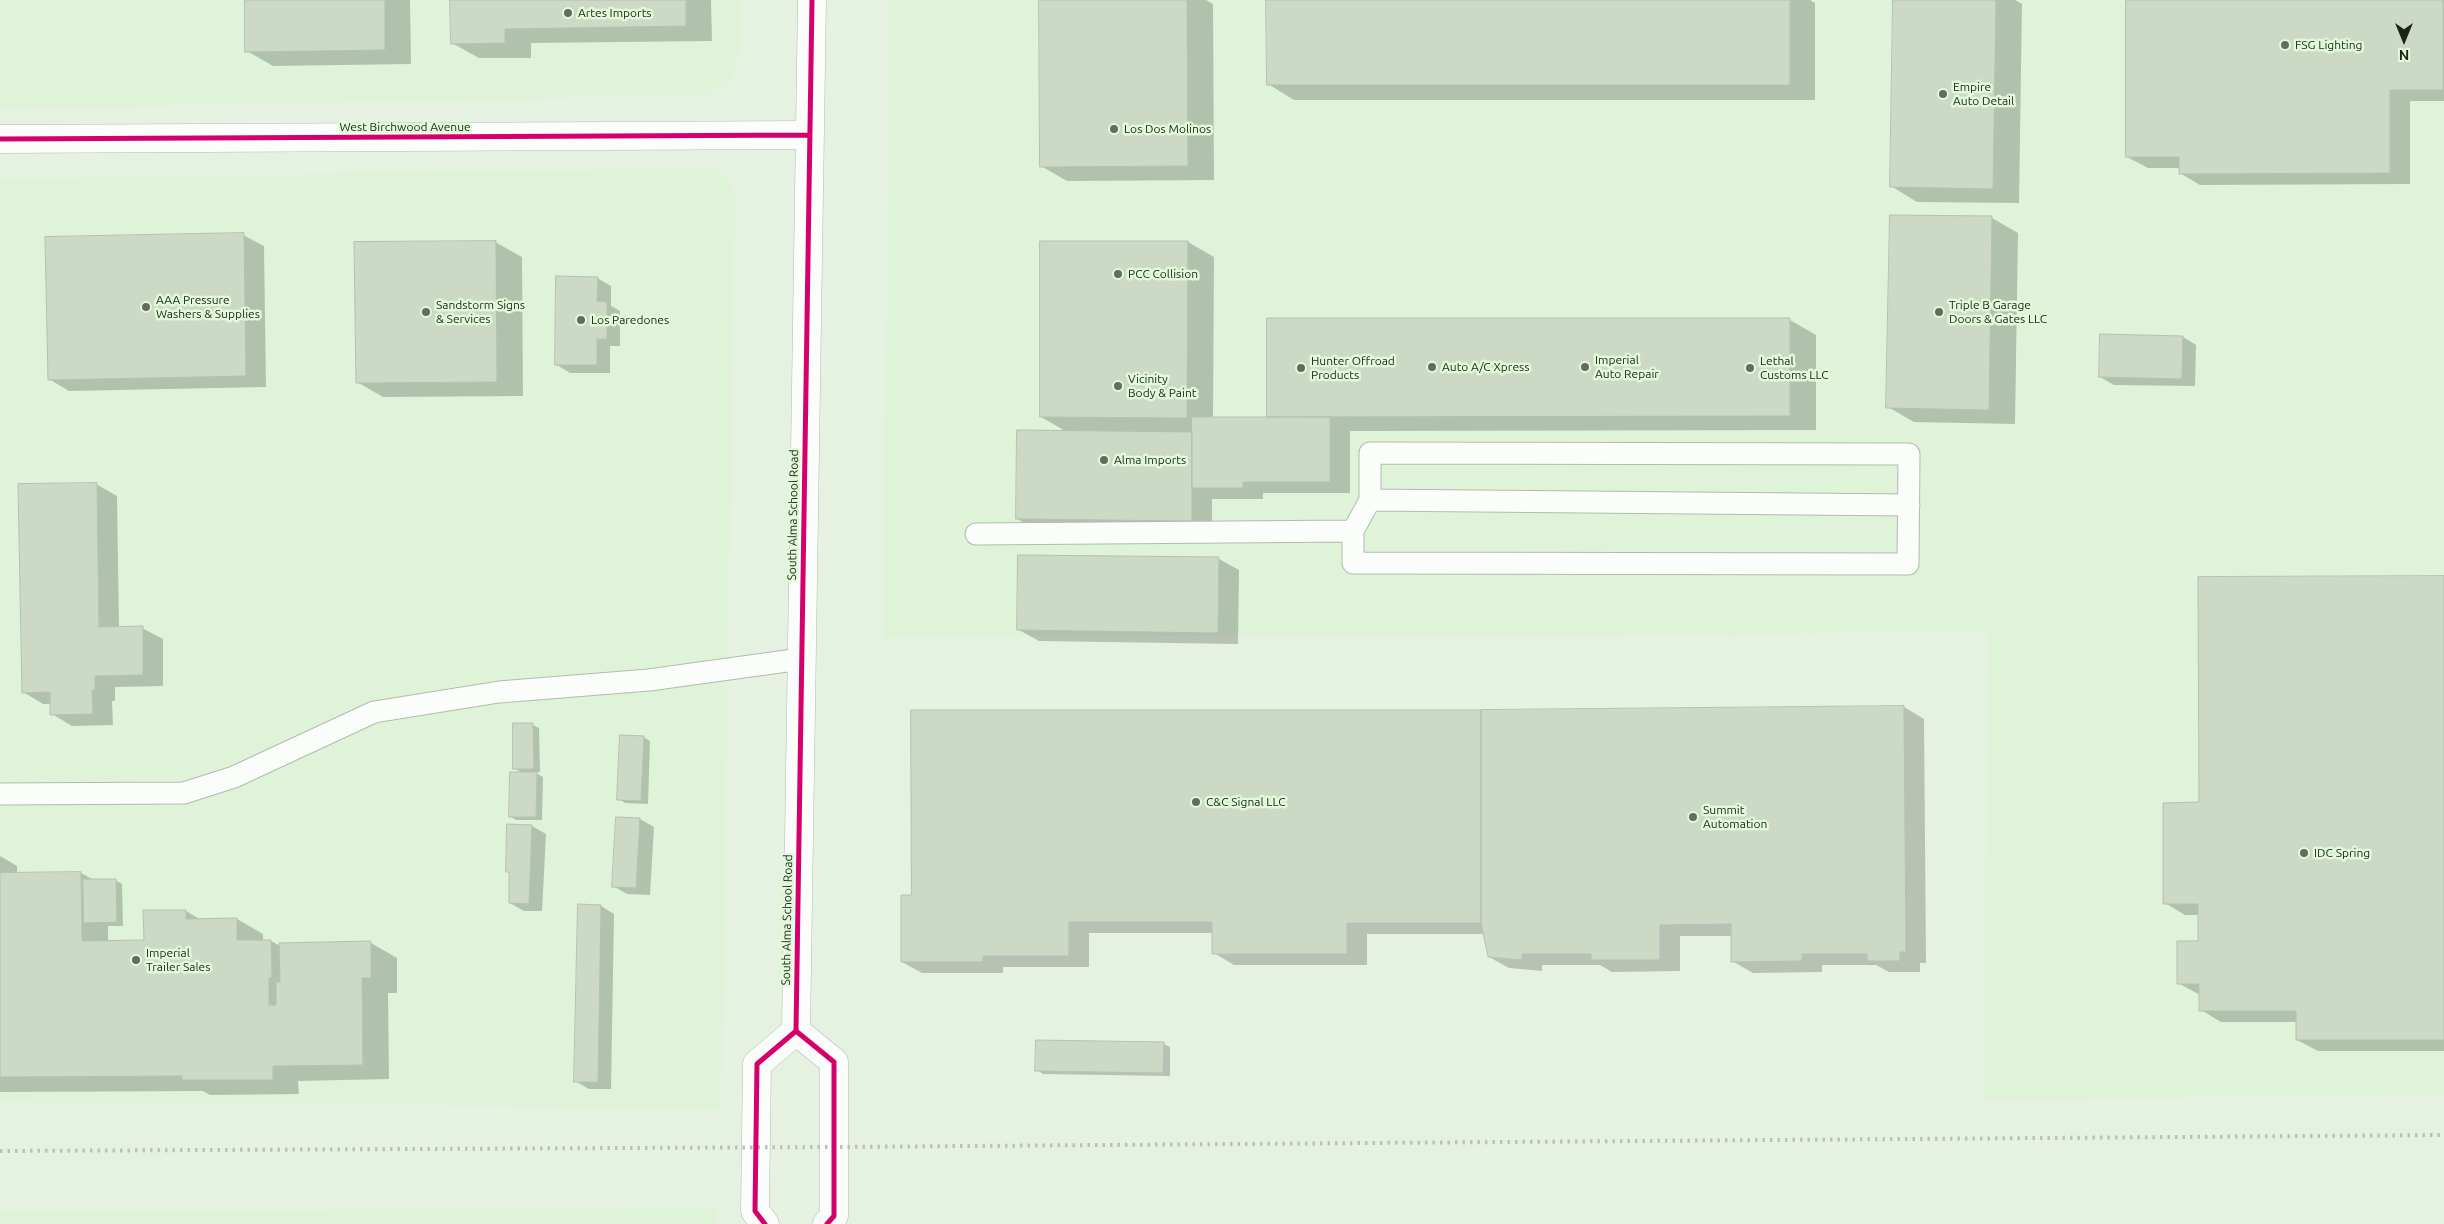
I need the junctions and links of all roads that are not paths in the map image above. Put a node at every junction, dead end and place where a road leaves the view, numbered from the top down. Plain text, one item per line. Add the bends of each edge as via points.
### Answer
1 (812, 0) edge
2 (809, 135) junction
3 (0, 139) edge
4 (1370, 500) junction
5 (1909, 505) junction
6 (1353, 531) junction
7 (976, 534) dead end
8 (801, 659) junction
9 (0, 794) edge
10 (796, 1031) junction
11 (765, 1224) edge
12 (827, 1224) edge

1 - 2 main road, South Alma School Road
2 - 3 main road, West Birchwood Avenue
2 - 8 main road, South Alma School Road
4 - 5 lane
4 - 5 lane via 1370,453 1909,454
4 - 6 lane
5 - 6 lane via 1908,564 1353,563
6 - 7 lane
8 - 9 lane via 649,680 500,692 374,712 234,777 184,793
8 - 10 main road, South Alma School Road
10 - 11 main road via 757,1064 755,1211
10 - 12 main road via 834,1062 834,1216

